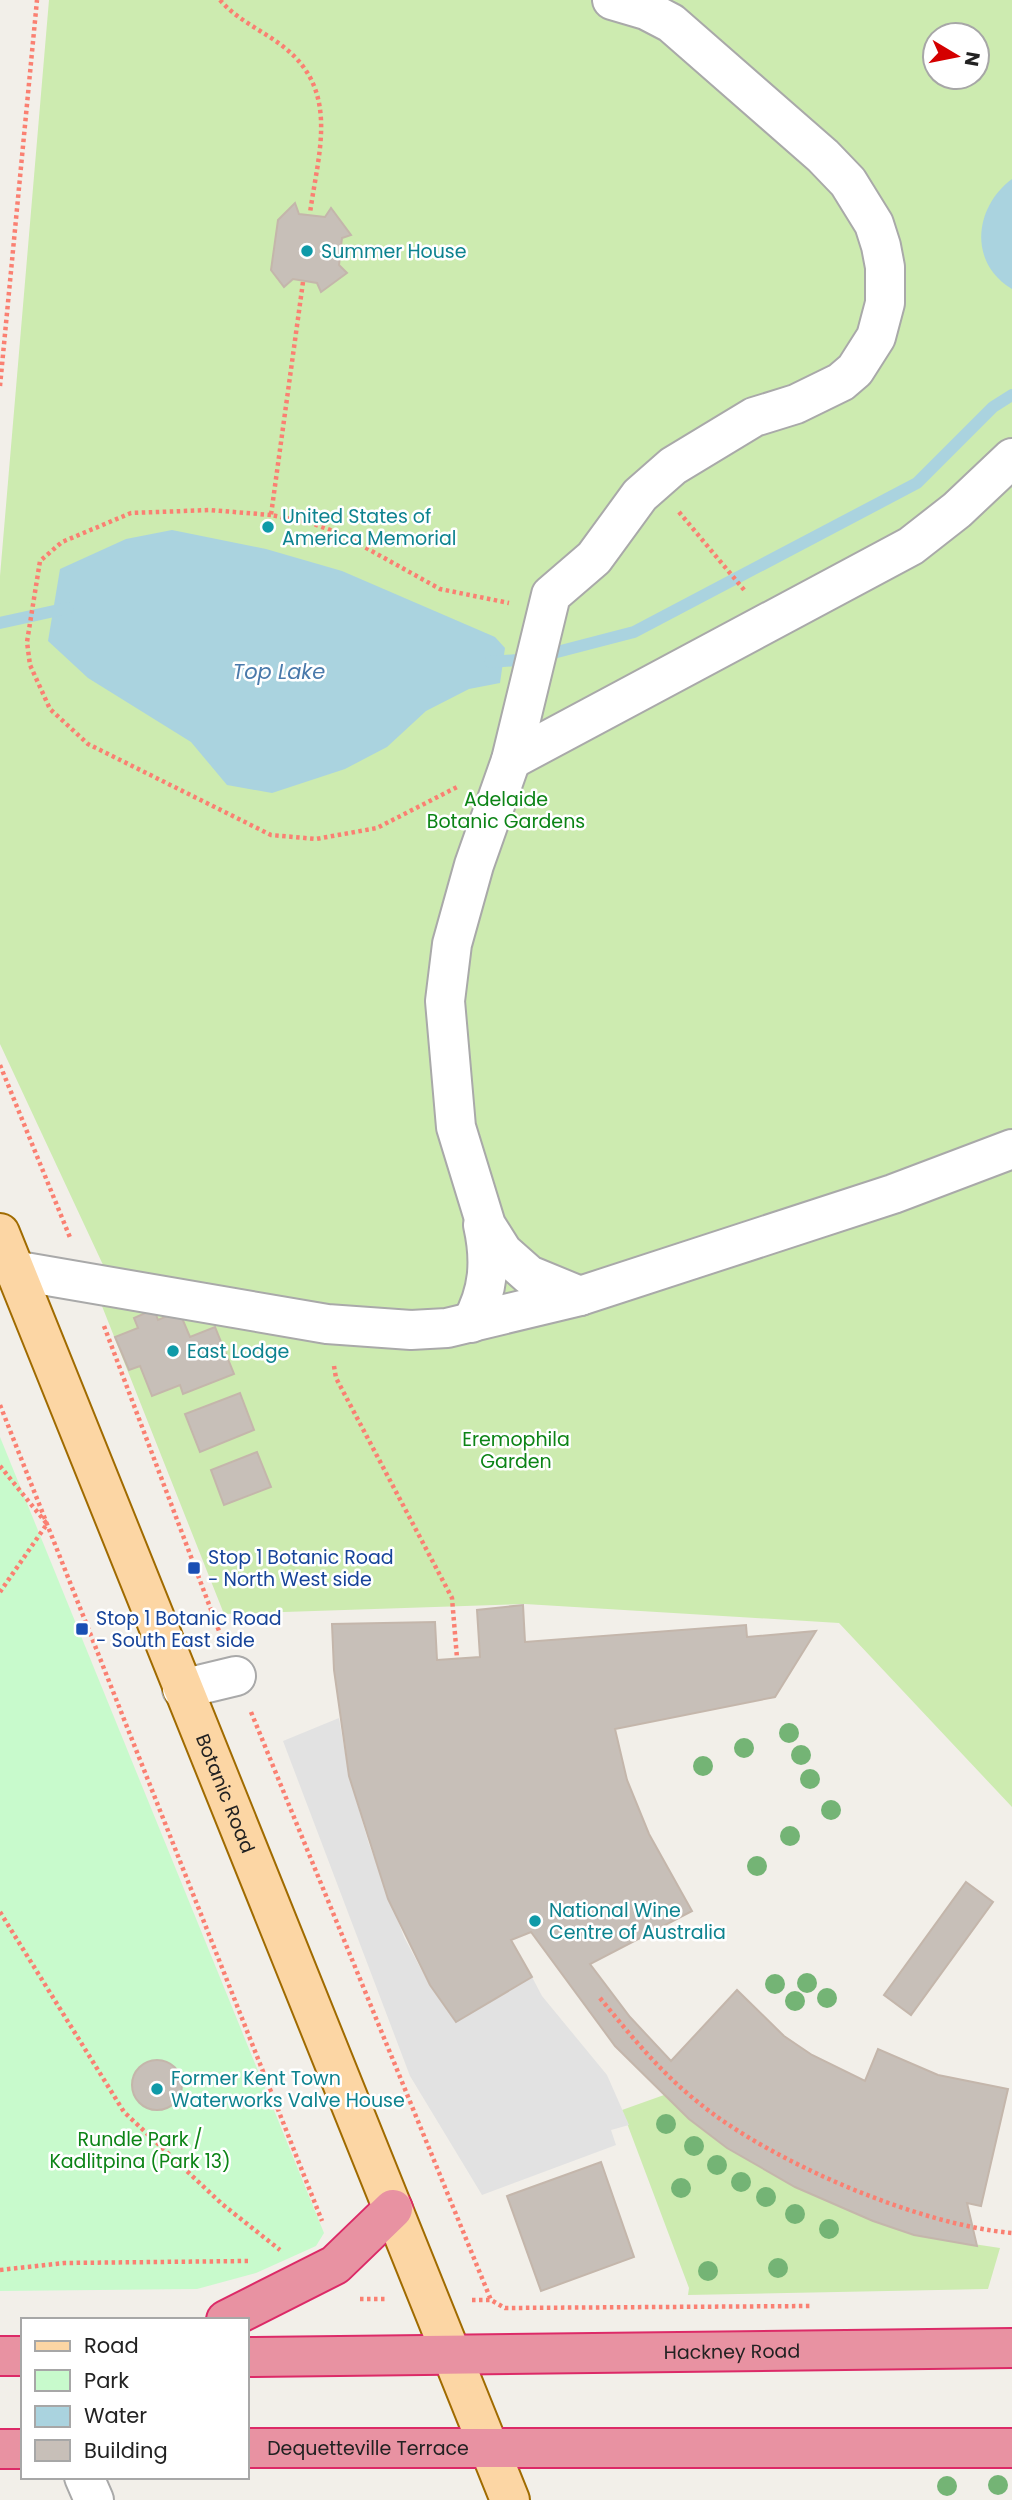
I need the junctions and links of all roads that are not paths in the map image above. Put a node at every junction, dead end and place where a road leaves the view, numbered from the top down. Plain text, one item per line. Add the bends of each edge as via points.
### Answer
1 (612, 0) edge
2 (1012, 458) edge
3 (511, 760) junction
4 (1012, 1149) edge
5 (478, 1206) junction
6 (0, 1233) edge
7 (13, 1270) junction
8 (580, 1296) junction
9 (471, 1323) junction
10 (236, 1676) dead end
11 (182, 1689) junction
12 (393, 2209) junction
13 (230, 2318) edge
14 (1012, 2348) edge
15 (452, 2355) junction
16 (0, 2356) edge
17 (21, 2356) edge
18 (248, 2357) edge
19 (248, 2448) edge
20 (490, 2448) junction
21 (1012, 2448) edge
22 (0, 2449) edge
23 (21, 2449) edge
24 (85, 2479) edge
25 (94, 2500) edge
26 (510, 2500) edge

1 - 3 street via 671,23 823,156 874,224 885,267 881,320 855,370 823,393 735,427 653,481 594,558 551,596
2 - 3 street via 911,546
3 - 5 street via 474,865 446,976 452,1102
4 - 8 street via 893,1194
5 - 8 street via 492,1237 513,1263 540,1281
5 - 9 street via 489,1265 485,1292
6 - 7 main road, Botanic Road
7 - 9 street via 327,1324 429,1330
7 - 11 main road, Botanic Road
8 - 9 street
10 - 11 street
11 - 12 main road, Botanic Road
12 - 13 highway via 335,2265
12 - 15 main road, Botanic Road
14 - 15 highway, Hackney Road
15 - 18 highway
15 - 20 main road, Botanic Road
16 - 17 highway
19 - 20 highway, Dequetteville Terrace
20 - 21 highway
20 - 26 main road, Botanic Road
22 - 23 highway
24 - 25 street

